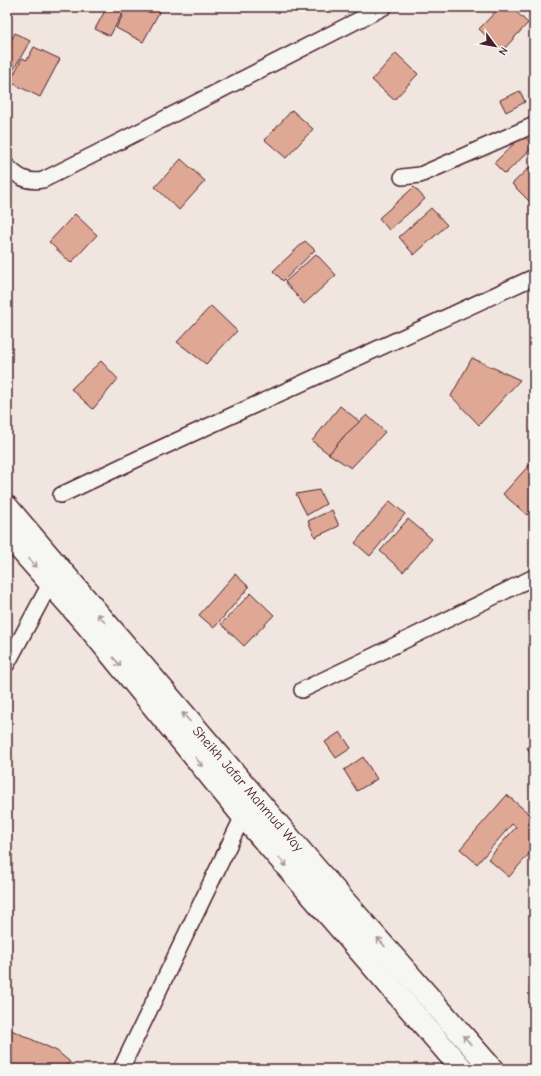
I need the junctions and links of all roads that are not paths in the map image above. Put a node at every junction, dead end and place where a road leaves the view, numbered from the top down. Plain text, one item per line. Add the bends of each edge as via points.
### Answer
1 (384, 7) edge
2 (534, 125) edge
3 (7, 166) edge
4 (402, 177) dead end
5 (534, 277) edge
6 (61, 495) dead end
7 (7, 507) edge
8 (7, 534) edge
9 (534, 577) edge
10 (51, 582) junction
11 (7, 664) edge
12 (302, 690) dead end
13 (243, 816) junction
14 (121, 1069) edge
15 (462, 1069) edge
16 (492, 1069) edge

1 - 3 street via 43,180 33,182 24,179
2 - 4 street via 420,175
5 - 6 street
16 -> 7 main road, Sheikh Jafar Mahmud Way via 316,869
8 -> 10 main road, Sheikh Jafar Mahmud Way
9 - 12 street
10 - 11 street
10 -> 13 main road, Sheikh Jafar Mahmud Way
13 - 14 street
13 -> 15 main road, Sheikh Jafar Mahmud Way

